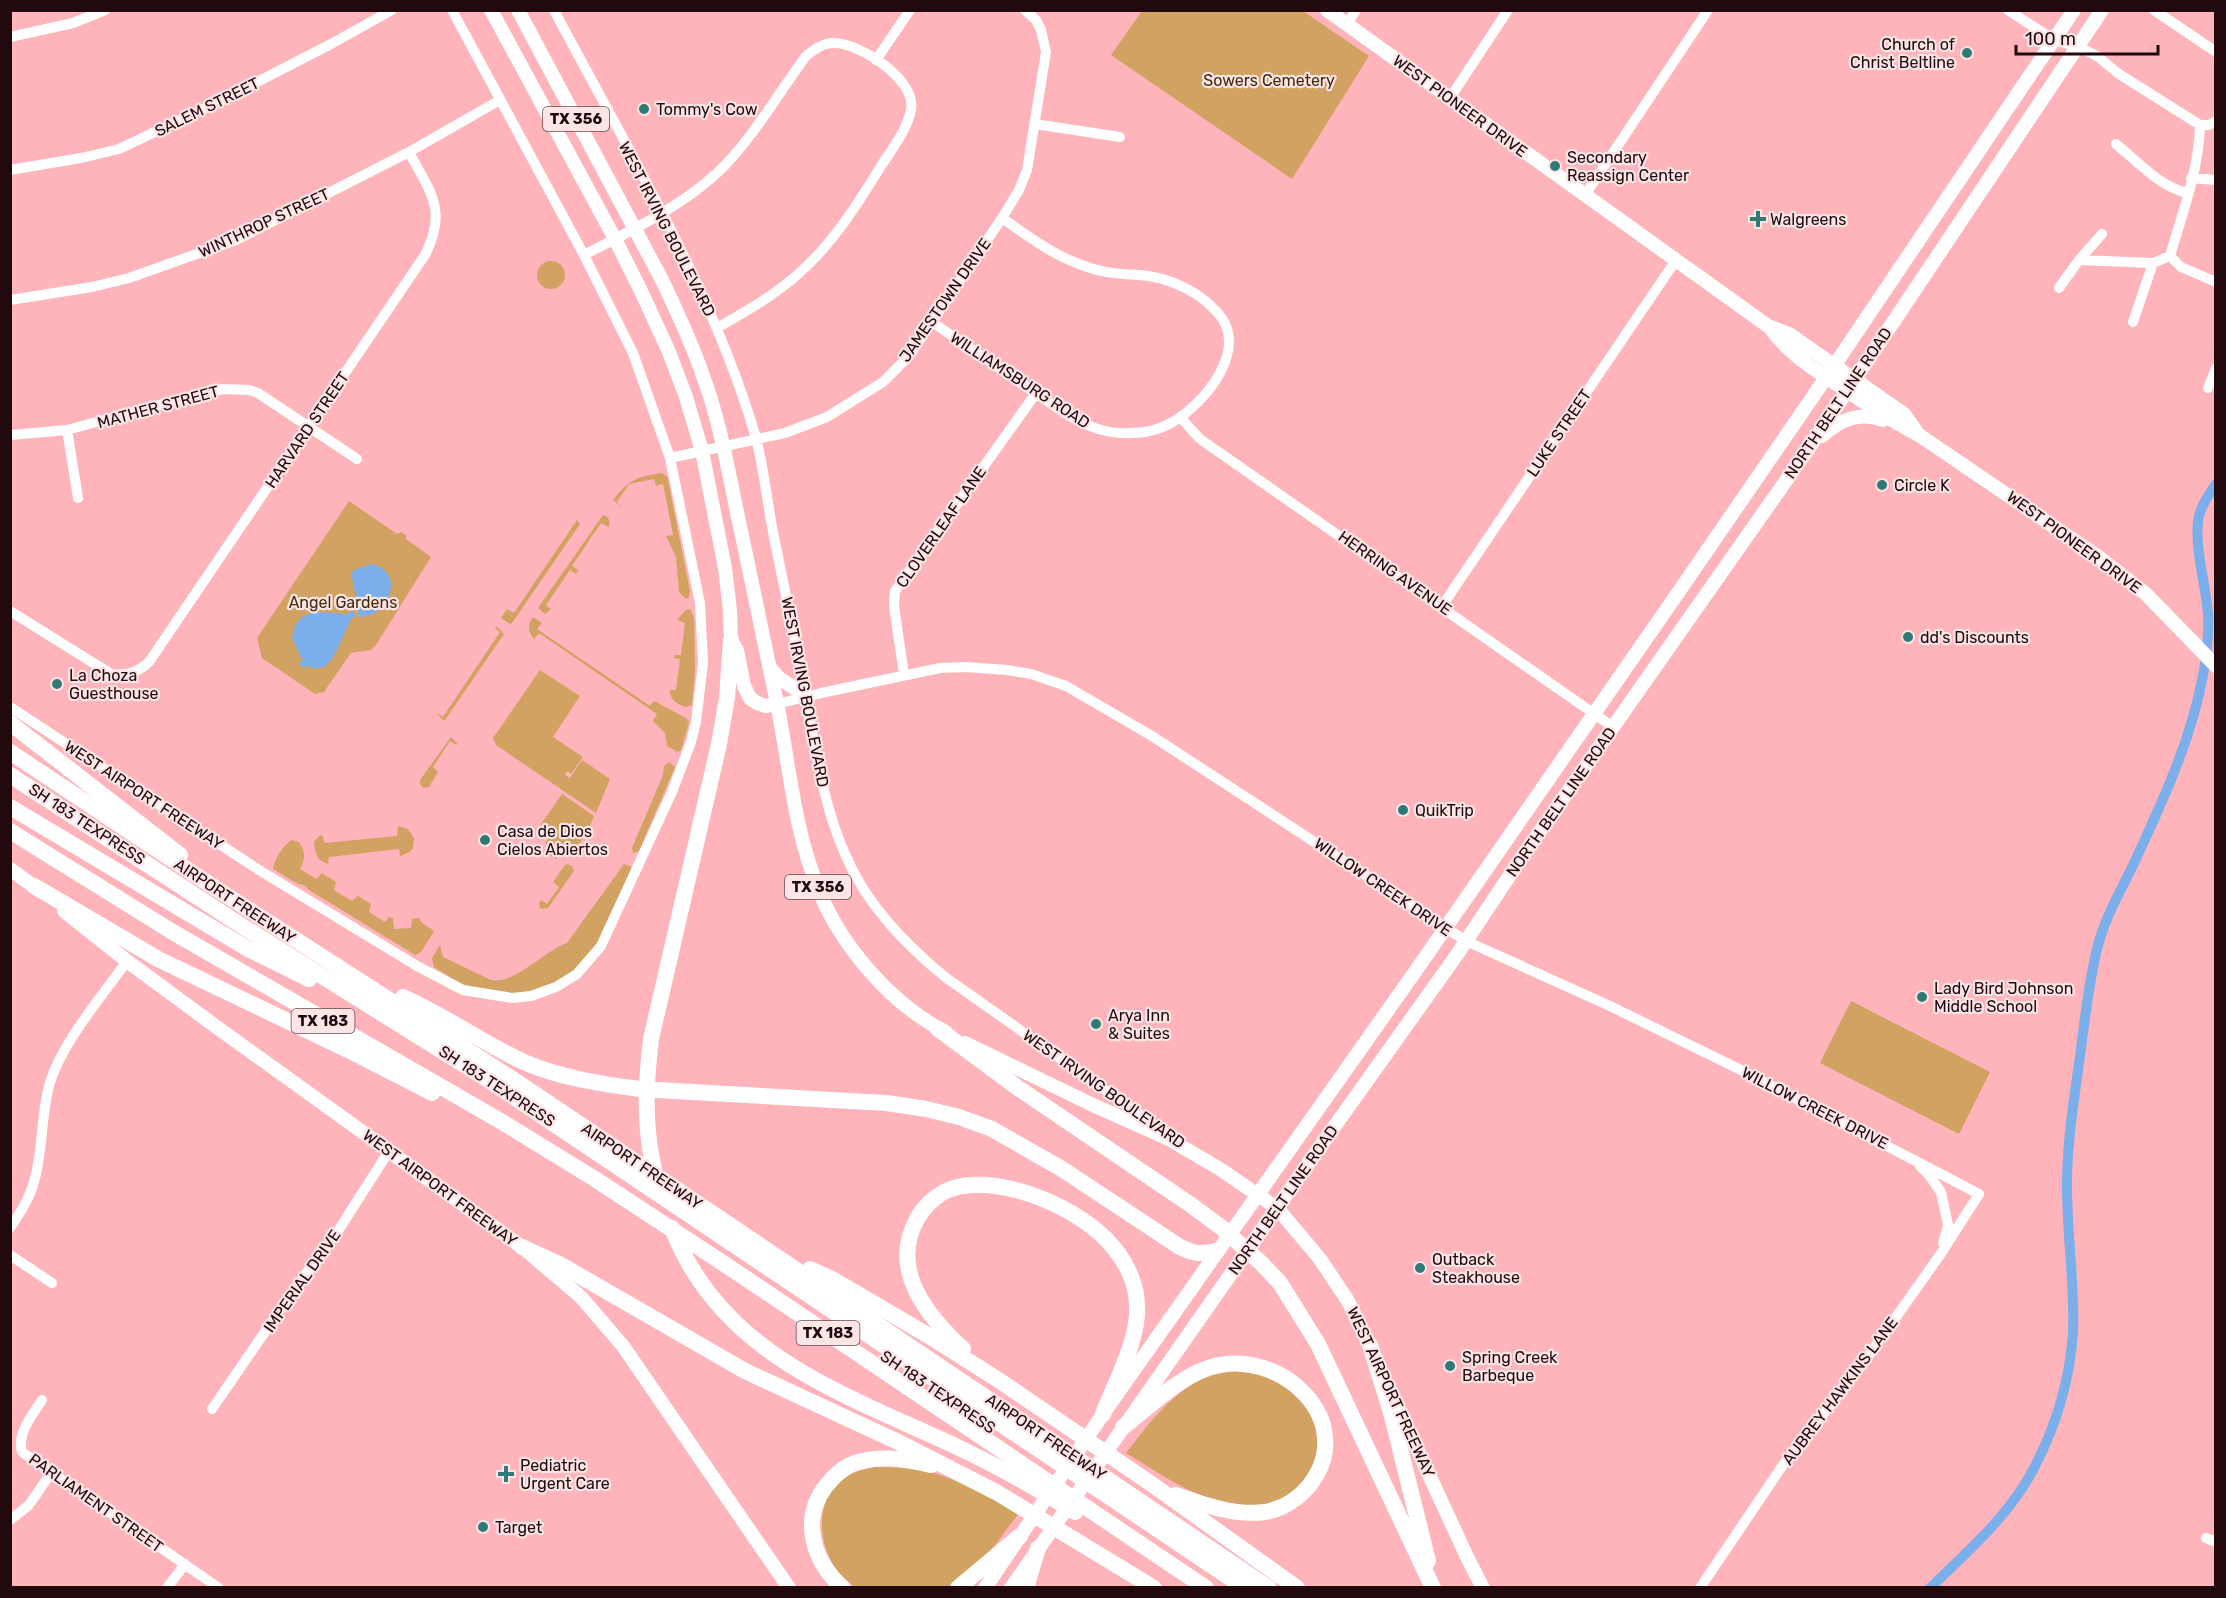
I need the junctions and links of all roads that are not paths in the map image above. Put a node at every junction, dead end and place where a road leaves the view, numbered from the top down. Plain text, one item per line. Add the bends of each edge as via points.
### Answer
1 (105, 10) edge
2 (392, 10) edge
3 (452, 10) edge
4 (491, 10) edge
5 (518, 10) edge
6 (554, 10) edge
7 (910, 10) edge
8 (1025, 10) edge
9 (1327, 10) edge
10 (1356, 10) edge
11 (1508, 10) edge
12 (1708, 10) edge
13 (2008, 10) edge
14 (2074, 10) edge
15 (2102, 10) edge
16 (2154, 10) edge
17 (1347, 24) junction
18 (10, 37) edge
19 (2054, 40) junction
20 (2079, 47) junction
21 (2216, 52) edge
22 (876, 60) junction
23 (1450, 98) junction
24 (500, 100) junction
25 (2216, 121) edge
26 (1035, 124) junction
27 (2200, 125) junction
28 (1120, 137) dead end
29 (2116, 144) dead end
30 (409, 152) junction
31 (10, 170) edge
32 (2192, 178) junction
33 (2216, 180) edge
34 (1953, 190) junction
35 (2187, 193) junction
36 (1585, 195) junction
37 (1972, 206) junction
38 (662, 213) junction
39 (1002, 218) junction
40 (634, 227) junction
41 (2102, 234) dead end
42 (615, 239) junction
43 (584, 255) junction
44 (2170, 256) junction
45 (1676, 260) junction
46 (2079, 260) junction
47 (2153, 263) junction
48 (2216, 282) edge
49 (2059, 288) dead end
50 (10, 300) edge
51 (932, 322) junction
52 (2133, 322) dead end
53 (717, 328) junction
54 (2216, 368) edge
55 (1830, 372) junction
56 (1850, 385) junction
57 (2208, 388) dead end
58 (1036, 393) junction
59 (1180, 417) junction
60 (1894, 423) junction
61 (309, 426) junction
62 (66, 430) junction
63 (10, 435) edge
64 (1919, 435) junction
65 (756, 440) junction
66 (723, 445) junction
67 (1811, 445) junction
68 (702, 451) junction
69 (670, 458) junction
70 (357, 459) dead end
71 (78, 498) dead end
72 (1442, 606) junction
73 (10, 611) edge
74 (730, 640) junction
75 (769, 666) junction
76 (2216, 666) edge
77 (904, 675) junction
78 (806, 696) junction
79 (777, 704) junction
80 (10, 707) edge
81 (1594, 714) junction
82 (10, 723) edge
83 (1613, 727) junction
84 (10, 752) edge
85 (10, 775) edge
86 (10, 786) edge
87 (10, 807) edge
88 (10, 831) edge
89 (10, 869) edge
90 (209, 884) junction
91 (34, 886) junction
92 (1445, 928) junction
93 (1466, 941) junction
94 (127, 961) junction
95 (354, 976) junction
96 (309, 979) junction
97 (937, 1028) junction
98 (497, 1119) junction
99 (389, 1151) junction
100 (1191, 1151) junction
101 (1911, 1157) junction
102 (1979, 1194) joint
103 (1257, 1195) junction
104 (1278, 1209) junction
105 (10, 1228) edge
106 (1221, 1246) junction
107 (522, 1247) junction
108 (765, 1249) junction
109 (10, 1255) edge
110 (1940, 1255) junction
111 (52, 1283) dead end
112 (1370, 1346) junction
113 (1000, 1381) junction
114 (42, 1400) dead end
115 (212, 1409) dead end
116 (1103, 1414) junction
117 (1122, 1427) junction
118 (1023, 1451) junction
119 (51, 1473) junction
120 (962, 1474) junction
121 (1154, 1485) junction
122 (1114, 1511) junction
123 (10, 1520) edge
124 (1020, 1536) junction
125 (1038, 1548) junction
126 (185, 1564) junction
127 (1127, 1571) junction
128 (167, 1587) edge
129 (219, 1587) edge
130 (789, 1587) edge
131 (843, 1587) edge
132 (958, 1587) edge
133 (985, 1587) edge
134 (1011, 1587) edge
135 (1026, 1587) edge
136 (1145, 1587) edge
137 (1154, 1587) edge
138 (1206, 1587) edge
139 (1230, 1587) edge
140 (1245, 1587) edge
141 (1269, 1587) edge
142 (1297, 1587) edge
143 (1435, 1587) edge
144 (1483, 1587) edge
145 (1700, 1587) edge

1 - 18 street via 73,23
2 - 31 street, SALEM STREET via 331,45 119,149
3 - 24 street
4 - 42 main road, TX 356
5 - 40 main road, WEST IRVING BOULEVARD / TX 356
6 - 38 street, WEST IRVING BOULEVARD
7 - 22 street
8 - 26 street, JAMESTOWN DRIVE via 1036,20 1046,52
9 - 17 main road, WEST PIONEER DRIVE
10 - 17 street
11 - 23 street
12 - 36 street
13 - 19 street
14 - 19 main road, NORTH BELT LINE ROAD
15 - 20 main road, NORTH BELT LINE ROAD
16 - 21 street
17 - 23 main road, WEST PIONEER DRIVE
19 - 20 street
19 - 34 main road, NORTH BELT LINE ROAD
20 - 27 street
20 - 37 main road, NORTH BELT LINE ROAD
22 - 38 street via 848,44 829,43 815,48 725,165 699,189
22 - 53 street via 896,74 907,90 912,108 904,129 818,255 788,282
23 - 36 main road, WEST PIONEER DRIVE
24 - 30 street, WINTHROP STREET
24 - 43 street
25 - 27 street
26 - 28 street
26 - 39 street, JAMESTOWN DRIVE via 1027,170
27 - 32 street
29 - 35 street via 2164,183
30 - 50 street, WINTHROP STREET via 206,252 129,278
30 - 61 street, HARVARD STREET via 434,203 434,238
32 - 33 street
32 - 35 street
34 - 37 main road
34 - 55 main road, NORTH BELT LINE ROAD
35 - 44 street
36 - 45 main road, WEST PIONEER DRIVE
37 - 56 main road, NORTH BELT LINE ROAD
38 - 40 street
38 - 53 street, WEST IRVING BOULEVARD
39 - 51 street, JAMESTOWN DRIVE
39 - 59 street, WILLIAMSBURG ROAD via 1072,262 1103,272 1166,280 1193,293 1216,311 1229,336 1226,361 1198,401
40 - 42 street
40 - 66 main road, WEST IRVING BOULEVARD / TX 356 via 692,346
41 - 46 street
42 - 43 street
42 - 68 main road, TX 356 via 669,352
43 - 69 street via 633,353
44 - 47 street
44 - 48 street via 2193,274
45 - 55 main road, WEST PIONEER DRIVE via 1768,326 1789,334
45 - 72 street, LUKE STREET
46 - 47 street
46 - 49 street
47 - 52 street
51 - 58 street, WILLIAMSBURG ROAD
51 - 65 street, JAMESTOWN DRIVE via 901,366 870,392 827,417
53 - 65 street, WEST IRVING BOULEVARD
54 - 57 street
55 - 56 main road, WEST PIONEER DRIVE
55 - 81 main road, NORTH BELT LINE ROAD
56 - 60 main road, WEST PIONEER DRIVE
56 - 64 main road, WEST PIONEER DRIVE via 1904,414
56 - 67 main road, NORTH BELT LINE ROAD
58 - 59 street, WILLIAMSBURG ROAD via 1083,424 1111,432 1145,432
58 - 77 street, CLOVERLEAF LANE via 895,591
59 - 72 street, HERRING AVENUE via 1200,439
60 - 64 main road, WEST PIONEER DRIVE
60 - 67 main road via 1874,417 1849,418
61 - 62 street, MATHER STREET via 258,393 225,389
61 - 70 street, MATHER STREET
61 - 73 street, HARVARD STREET via 143,668 128,675 111,674
62 - 63 street, MATHER STREET
62 - 71 street
64 - 76 main road, WEST PIONEER DRIVE via 2100,558 2146,594
65 - 66 street, JAMESTOWN DRIVE
65 - 78 street, WEST IRVING BOULEVARD
66 - 68 street, JAMESTOWN DRIVE
66 - 75 main road, WEST IRVING BOULEVARD / TX 356
67 - 83 main road, NORTH BELT LINE ROAD
68 - 69 street, JAMESTOWN DRIVE
68 - 74 main road, TX 356 via 724,568
69 - 80 street, WEST AIRPORT FREEWAY via 700,603 703,663 696,722 672,792 607,937 585,967 547,991 512,998 463,990 441,980 235,854
72 - 81 street, HERRING AVENUE
74 - 79 main road via 737,650 750,698 766,706
74 - 118 highway via 727,698 719,744 651,1039 646,1077 646,1125 661,1199 693,1271 757,1343 807,1377 953,1445
75 - 78 main road via 779,678
75 - 79 main road, WEST IRVING BOULEVARD / TX 356
77 - 78 street, WILLOW CREEK DRIVE
77 - 92 street, WILLOW CREEK DRIVE via 940,668 988,668 1031,674 1076,690 1246,796
78 - 79 street, WILLOW CREEK DRIVE
78 - 100 street, WEST IRVING BOULEVARD via 825,795 845,855 891,927 945,977
79 - 97 main road, WEST IRVING BOULEVARD / TX 356 via 799,833 821,895 863,963 902,1002
81 - 83 street, HERRING AVENUE
81 - 92 main road, NORTH BELT LINE ROAD
82 - 90 highway via 173,848
83 - 93 main road, NORTH BELT LINE ROAD
84 - 90 highway, AIRPORT FREEWAY / TX 183
85 - 118 highway, SH 183 TEXPRESS via 490,1081
86 - 96 highway, SH 183 TEXPRESS
87 - 96 highway via 248,949
88 - 98 highway, AIRPORT FREEWAY / TX 183 via 266,988
89 - 91 main road, WEST AIRPORT FREEWAY
90 - 95 highway, AIRPORT FREEWAY / TX 183
91 - 94 main road, WEST AIRPORT FREEWAY
91 - 98 highway via 158,959 433,1094
92 - 93 street, WILLOW CREEK DRIVE
92 - 103 main road, NORTH BELT LINE ROAD
93 - 101 street, WILLOW CREEK DRIVE via 1610,1005
93 - 104 main road, NORTH BELT LINE ROAD
94 - 99 main road, WEST AIRPORT FREEWAY
94 - 105 street via 54,1071 35,1178 26,1203
95 - 106 highway via 417,1003 527,1063 561,1075 640,1089 887,1103 959,1117 1026,1147 1180,1247 1205,1254
95 - 108 highway, AIRPORT FREEWAY / TX 183
96 - 118 highway, SH 183 TEXPRESS via 530,1118
97 - 100 main road, WEST IRVING BOULEVARD
97 - 143 highway via 1018,1088 1199,1210 1280,1284 1318,1344
98 - 118 highway, AIRPORT FREEWAY / TX 183
99 - 107 main road, WEST AIRPORT FREEWAY
99 - 115 street, IMPERIAL DRIVE via 339,1231
100 - 103 main road, WEST IRVING BOULEVARD
101 - 102 street, WILLOW CREEK DRIVE
101 - 110 street via 1941,1192 1948,1225
102 - 110 street, AUBREY HAWKINS LANE
103 - 104 main road, WEST IRVING BOULEVARD
103 - 106 main road, NORTH BELT LINE ROAD
104 - 112 main road, WEST AIRPORT FREEWAY via 1317,1254 1348,1301
104 - 117 main road, NORTH BELT LINE ROAD
106 - 116 main road, NORTH BELT LINE ROAD
107 - 120 highway via 561,1265 746,1371
107 - 130 main road, WEST AIRPORT FREEWAY via 581,1297 623,1346
108 - 113 highway via 841,1285
108 - 118 highway, AIRPORT FREEWAY / TX 183
109 - 111 street
110 - 145 street, AUBREY HAWKINS LANE via 1857,1372 1785,1462
112 - 143 highway via 1392,1416
112 - 144 main road, WEST AIRPORT FREEWAY
113 - 116 highway via 936,1321 914,1289 909,1272 910,1232 920,1213 952,1188 997,1185 1048,1202 1096,1230 1114,1247 1134,1285 1137,1307 1134,1329
113 - 121 highway
114 - 119 street, PARLIAMENT STREET via 22,1431 20,1443 22,1452
116 - 124 main road, NORTH BELT LINE ROAD
117 - 121 highway via 1192,1374 1230,1363 1252,1363 1291,1380 1318,1412 1324,1428 1322,1463 1302,1494 1285,1505 1266,1511 1226,1510
117 - 125 main road, NORTH BELT LINE ROAD
118 - 122 highway
118 - 122 highway, AIRPORT FREEWAY / TX 183
119 - 123 street via 28,1505
119 - 126 street, PARLIAMENT STREET
120 - 127 highway
120 - 131 highway via 924,1463 882,1458 848,1466 834,1476 814,1507 813,1543 821,1563
121 - 142 highway
122 - 138 highway, AIRPORT FREEWAY / TX 183 via 1166,1560
122 - 139 highway
122 - 140 highway
122 - 141 highway, AIRPORT FREEWAY / TX 183
124 - 132 highway
124 - 133 main road, NORTH BELT LINE ROAD
125 - 134 main road, NORTH BELT LINE ROAD
125 - 135 highway
126 - 128 street
126 - 129 street, PARLIAMENT STREET
127 - 136 highway
127 - 137 highway

